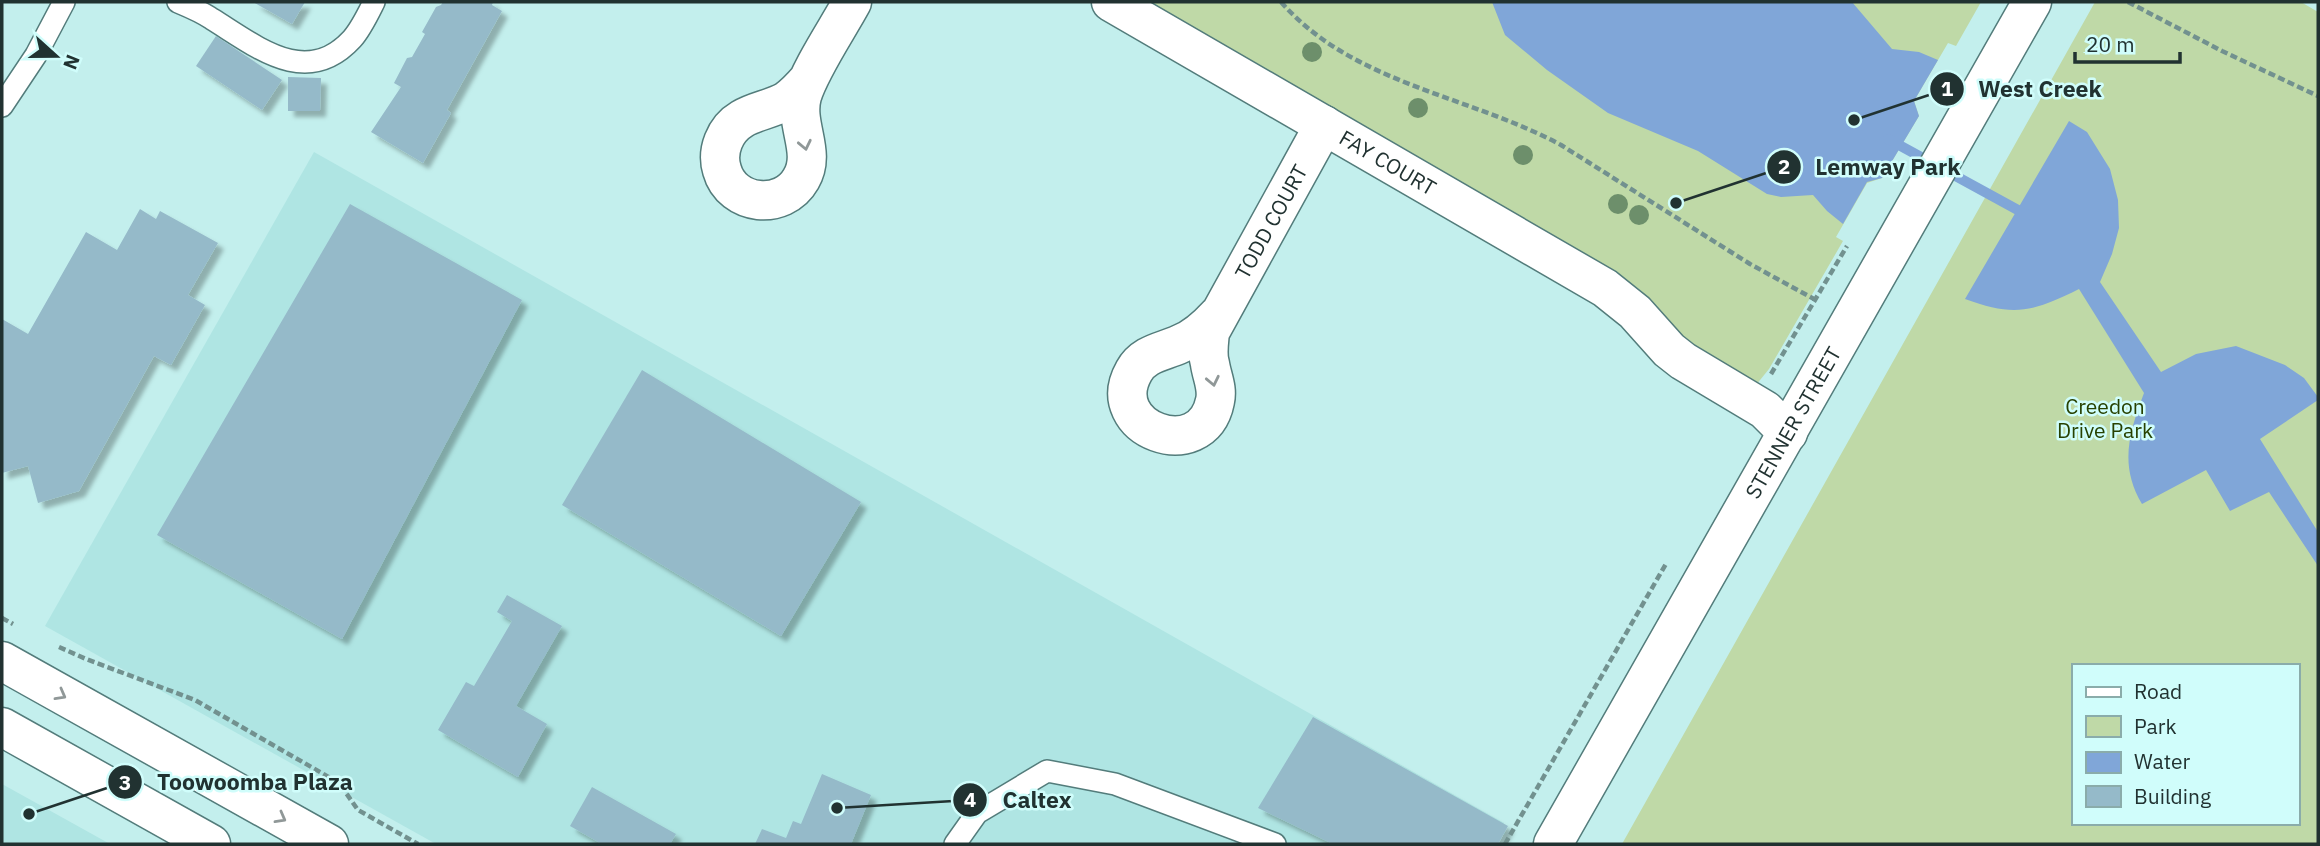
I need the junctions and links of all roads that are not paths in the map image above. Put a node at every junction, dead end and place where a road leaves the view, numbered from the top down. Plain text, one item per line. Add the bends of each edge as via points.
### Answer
1 (64, 2) edge
2 (178, 2) edge
3 (374, 2) edge
4 (852, 2) edge
5 (1111, 2) edge
6 (2032, 2) edge
7 (809, 79) dead end
8 (2, 106) edge
9 (1324, 125) junction
10 (1218, 315) dead end
11 (1656, 337) junction
12 (1788, 433) junction
13 (2, 661) edge
14 (2, 727) edge
15 (211, 844) edge
16 (329, 844) edge
17 (955, 844) edge
18 (1275, 844) edge
19 (1553, 844) edge

1 - 8 lane
2 - 3 lane via 271,56 300,62 330,56 343,48
4 - 7 main road
5 - 9 main road, FAY COURT
6 - 12 main road, STENNER STREET
9 - 10 main road, TODD COURT
9 - 11 main road, FAY COURT via 1605,288
11 - 12 main road, FAY COURT via 1683,362 1765,410
11 - 12 main road, FAY COURT via 1663,356 1686,383 1755,425
12 - 19 main road, STENNER STREET
13 -> 16 main road
14 - 15 main road
17 - 18 lane via 977,813 1047,771 1115,784

